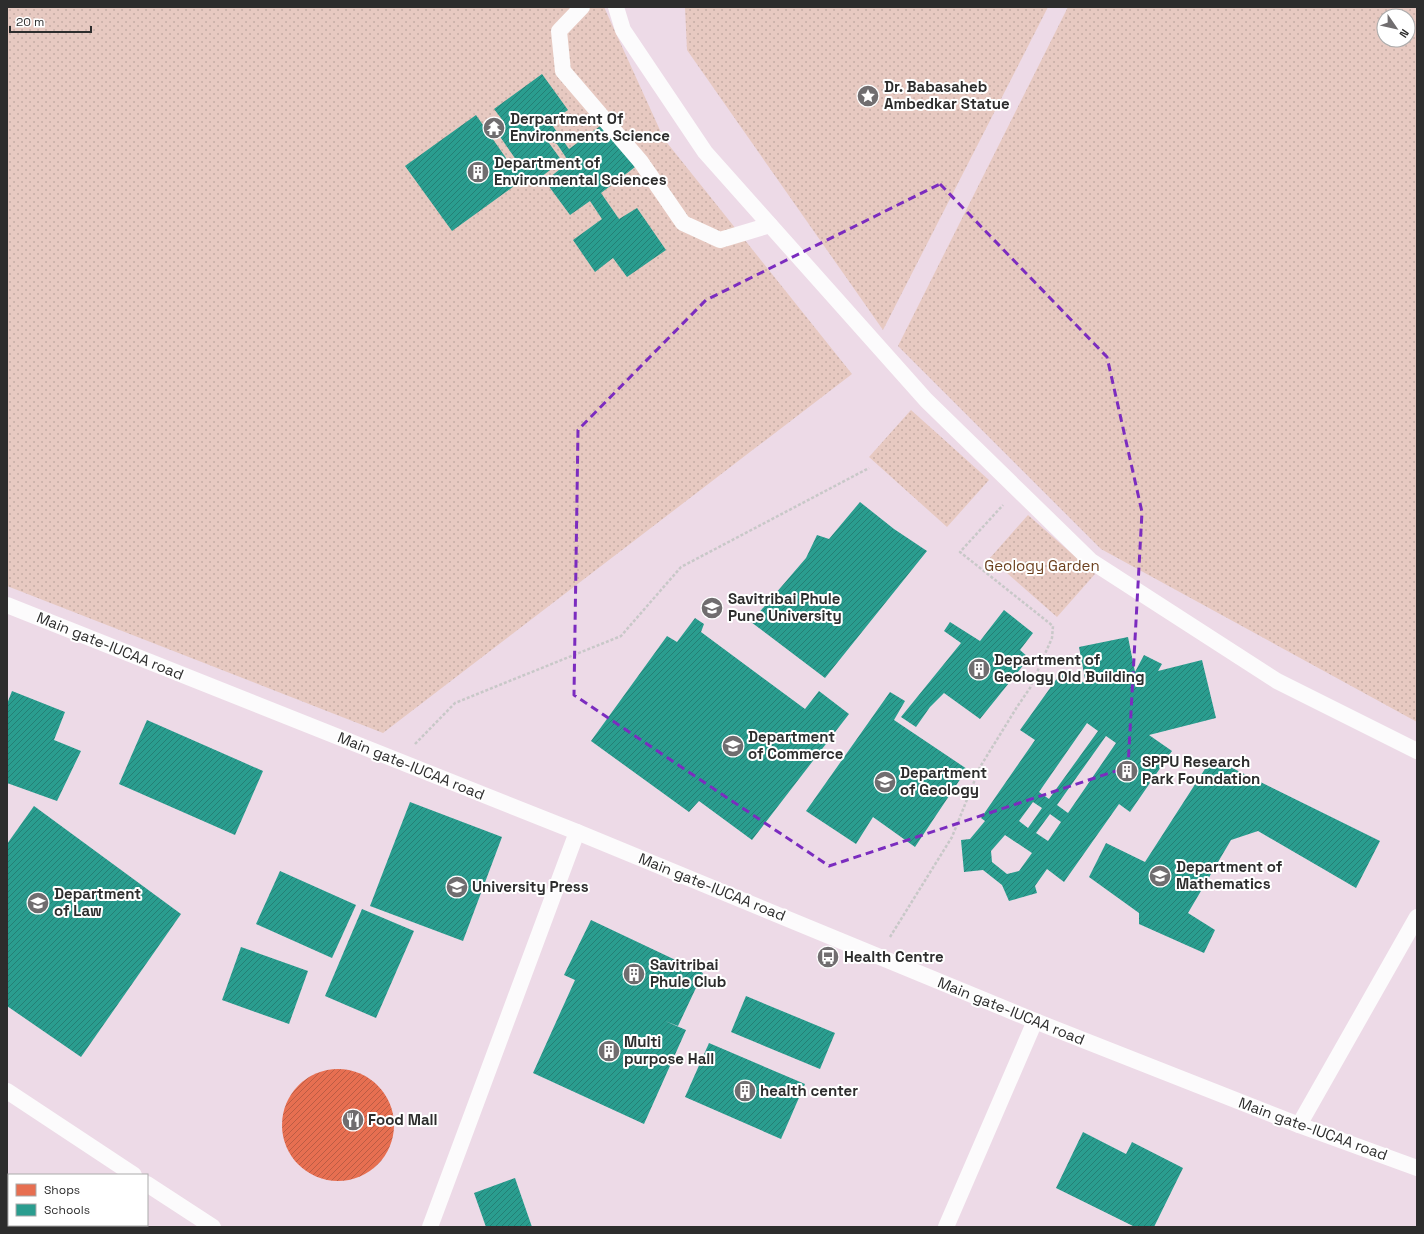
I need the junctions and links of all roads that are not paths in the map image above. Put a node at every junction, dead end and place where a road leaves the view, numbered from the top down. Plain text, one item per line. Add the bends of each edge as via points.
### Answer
1 (582, 7) edge
2 (616, 7) edge
3 (770, 225) junction
4 (7, 605) edge
5 (1417, 751) edge
6 (577, 832) junction
7 (1417, 917) edge
8 (1034, 1021) junction
9 (7, 1091) edge
10 (1299, 1125) junction
11 (1417, 1168) edge
12 (132, 1174) edge
13 (148, 1185) edge
14 (213, 1227) edge
15 (430, 1227) edge
16 (946, 1227) edge

1 - 3 lane via 560,31 563,71 641,162 683,223 720,240
2 - 3 lane via 623,30 705,152
3 - 5 lane via 926,400 1091,561 1277,681
4 - 6 lane, Main gate-IUCAA road
6 - 8 lane, Main gate-IUCAA road
6 - 15 lane
7 - 10 lane
8 - 10 lane, Main gate-IUCAA road
8 - 16 lane
9 - 12 lane
10 - 11 lane, Main gate-IUCAA road
13 - 14 lane

